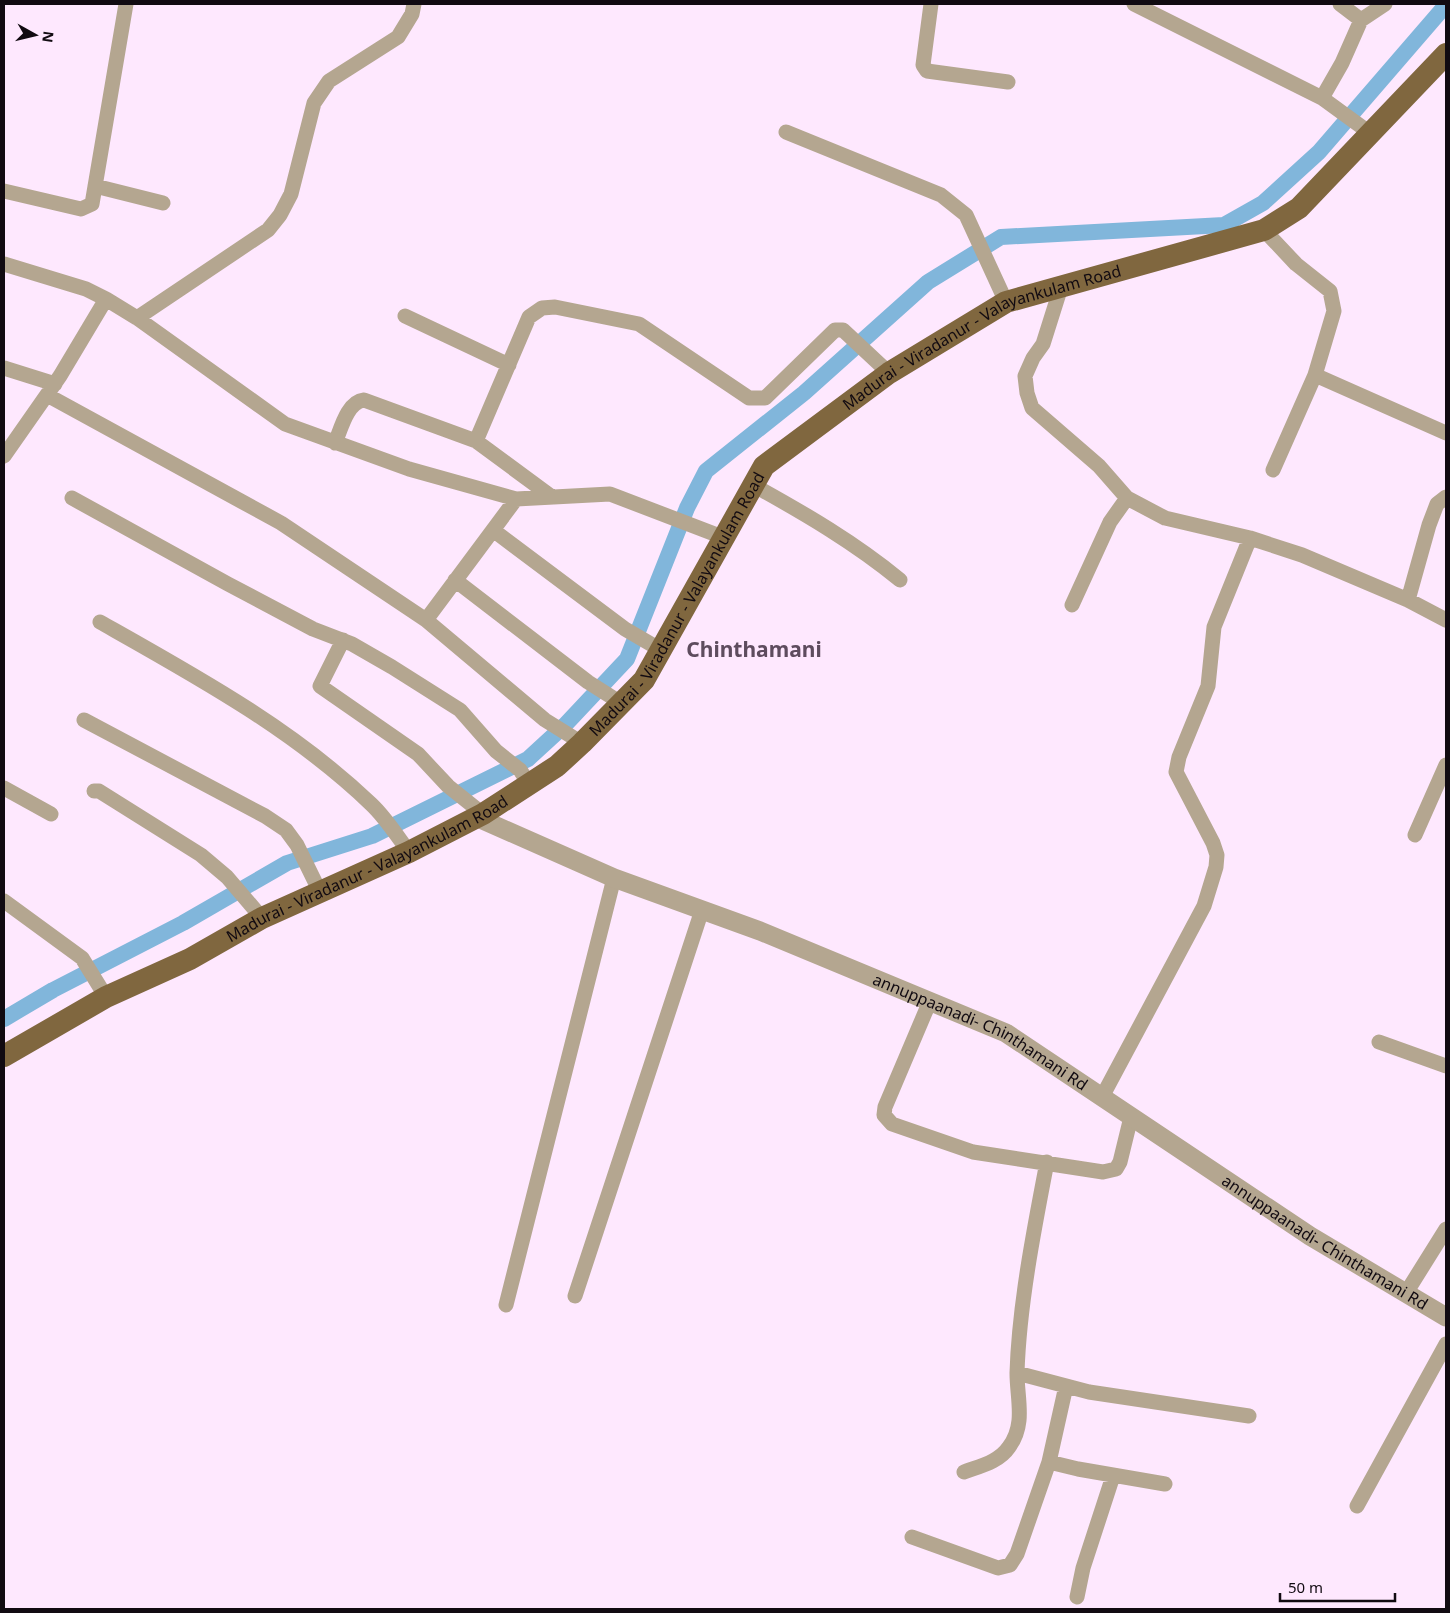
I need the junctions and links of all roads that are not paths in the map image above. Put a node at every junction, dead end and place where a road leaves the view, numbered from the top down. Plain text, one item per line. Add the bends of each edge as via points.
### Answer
1 (126, 4) edge
2 (414, 4) edge
3 (931, 4) edge
4 (1134, 4) edge
5 (1340, 4) edge
6 (1386, 4) edge
7 (1361, 20) junction
8 (1446, 54) edge
9 (1008, 82) dead end
10 (1322, 98) junction
11 (1361, 128) junction
12 (786, 132) dead end
13 (96, 186) junction
14 (4, 191) edge
15 (163, 203) dead end
16 (1264, 230) junction
17 (4, 264) edge
18 (1061, 287) junction
19 (1002, 293) junction
20 (106, 299) junction
21 (405, 316) dead end
22 (137, 318) junction
23 (509, 365) junction
24 (4, 368) edge
25 (889, 373) junction
26 (1315, 375) junction
27 (51, 389) junction
28 (1446, 433) edge
29 (476, 442) junction
30 (335, 443) junction
31 (4, 456) edge
32 (1273, 470) dead end
33 (753, 485) junction
34 (552, 497) junction
35 (1446, 497) edge
36 (72, 498) dead end
37 (1127, 498) junction
38 (516, 499) junction
39 (493, 530) junction
40 (724, 538) junction
41 (1250, 538) junction
42 (455, 580) junction
43 (900, 580) dead end
44 (1408, 600) junction
45 (1072, 605) dead end
46 (426, 620) junction
47 (1446, 620) edge
48 (100, 622) dead end
49 (343, 640) junction
50 (653, 645) junction
51 (613, 699) junction
52 (84, 720) dead end
53 (575, 740) junction
54 (1446, 765) edge
55 (525, 778) junction
56 (4, 788) edge
57 (94, 790) dead end
58 (475, 811) junction
59 (51, 814) dead end
60 (1415, 835) dead end
61 (405, 846) junction
62 (614, 878) junction
63 (320, 892) junction
64 (4, 901) edge
65 (702, 910) junction
66 (262, 918) junction
67 (106, 997) junction
68 (930, 1001) junction
69 (1379, 1042) dead end
70 (4, 1056) edge
71 (1446, 1066) edge
72 (1102, 1097) junction
73 (1131, 1117) junction
74 (1047, 1162) junction
75 (1446, 1229) edge
76 (1406, 1293) junction
77 (575, 1296) dead end
78 (506, 1305) dead end
79 (1446, 1316) edge
80 (1446, 1344) edge
81 (1018, 1373) junction
82 (1066, 1386) junction
83 (1249, 1416) dead end
84 (1049, 1462) junction
85 (964, 1472) dead end
86 (1113, 1476) junction
87 (1165, 1484) dead end
88 (1357, 1506) dead end
89 (912, 1537) dead end
90 (1077, 1597) dead end

1 - 13 street
2 - 22 street via 412,14 398,37 329,81 314,103 291,194 268,230
3 - 9 street via 923,65 927,71
4 - 10 street
5 - 7 street
6 - 7 street
7 - 10 street
8 - 11 main road, Madurai - Viradanur - Valayankulam Road
10 - 11 street
11 - 16 main road, Madurai - Viradanur - Valayankulam Road via 1299,208
12 - 19 street via 941,195 966,215
13 - 14 street via 92,204 81,209
13 - 15 street
16 - 18 main road, Madurai - Viradanur - Valayankulam Road
16 - 26 street via 1296,264 1330,291 1334,311
17 - 20 street via 86,289
18 - 19 main road, Madurai - Viradanur - Valayankulam Road
18 - 37 street via 1043,344 1032,358 1025,376 1027,393 1032,408 1098,466
19 - 25 main road, Madurai - Viradanur - Valayankulam Road
20 - 22 street
20 - 27 street
21 - 23 street
22 - 30 street via 285,424
23 - 25 street via 529,317 542,308 555,307 639,324 749,398 757,400 765,398 835,330 843,330
23 - 29 street
24 - 27 street
25 - 33 main road, Madurai - Viradanur - Valayankulam Road via 764,466
26 - 28 street
26 - 32 street
27 - 31 street
27 - 46 street via 281,524
29 - 30 street via 364,400 351,407
29 - 34 street
30 - 38 street via 409,469
33 - 40 main road, Madurai - Viradanur - Valayankulam Road
33 - 43 street via 873,557
34 - 38 street
34 - 40 street via 610,494
35 - 44 street via 1437,504 1429,525
36 - 49 street via 279,611
37 - 41 street via 1165,518
37 - 45 street via 1110,522
38 - 39 street
39 - 42 street
39 - 50 street via 625,629
40 - 50 main road, Madurai - Viradanur - Valayankulam Road
41 - 44 street
41 - 72 street via 1214,627 1208,686 1176,772 1213,843 1216,867 1204,906
42 - 46 street
42 - 51 street
44 - 47 street
46 - 53 street via 545,720
48 - 61 street via 234,700 317,757 373,806
49 - 55 street via 460,710
49 - 58 street via 320,686 418,754
50 - 51 main road, Madurai - Viradanur - Valayankulam Road via 644,680
51 - 53 main road, Madurai - Viradanur - Valayankulam Road
52 - 63 street via 266,816 286,830
53 - 55 main road, Madurai - Viradanur - Valayankulam Road
54 - 60 street
55 - 58 main road, Madurai - Viradanur - Valayankulam Road
56 - 59 street
57 - 66 street via 201,854 227,877
58 - 61 main road, Madurai - Viradanur - Valayankulam Road
58 - 62 street, annuppaanadi- Chinthamani Rd
61 - 63 main road, Madurai - Viradanur - Valayankulam Road
62 - 65 street, annuppaanadi- Chinthamani Rd
62 - 78 street
63 - 66 main road, Madurai - Viradanur - Valayankulam Road
64 - 67 street via 82,958
65 - 68 street, annuppaanadi- Chinthamani Rd
65 - 77 street
66 - 67 main road, Madurai - Viradanur - Valayankulam Road via 190,959
67 - 70 main road, Madurai - Viradanur - Valayankulam Road
68 - 72 street, annuppaanadi- Chinthamani Rd via 1006,1033
68 - 74 street via 884,1116 892,1124 973,1152
69 - 71 street
72 - 73 street, annuppaanadi- Chinthamani Rd
73 - 74 street via 1116,1168 1102,1172
73 - 76 street, annuppaanadi- Chinthamani Rd via 1310,1236
74 - 81 street via 1025,1296
75 - 76 street
76 - 79 street, annuppaanadi- Chinthamani Rd
80 - 88 street
81 - 82 street
81 - 85 street via 1020,1424 1010,1446 998,1458
82 - 83 street via 1146,1402
82 - 84 street
84 - 86 street
84 - 89 street via 1017,1554 1010,1565 998,1568
86 - 87 street
86 - 90 street via 1083,1568

